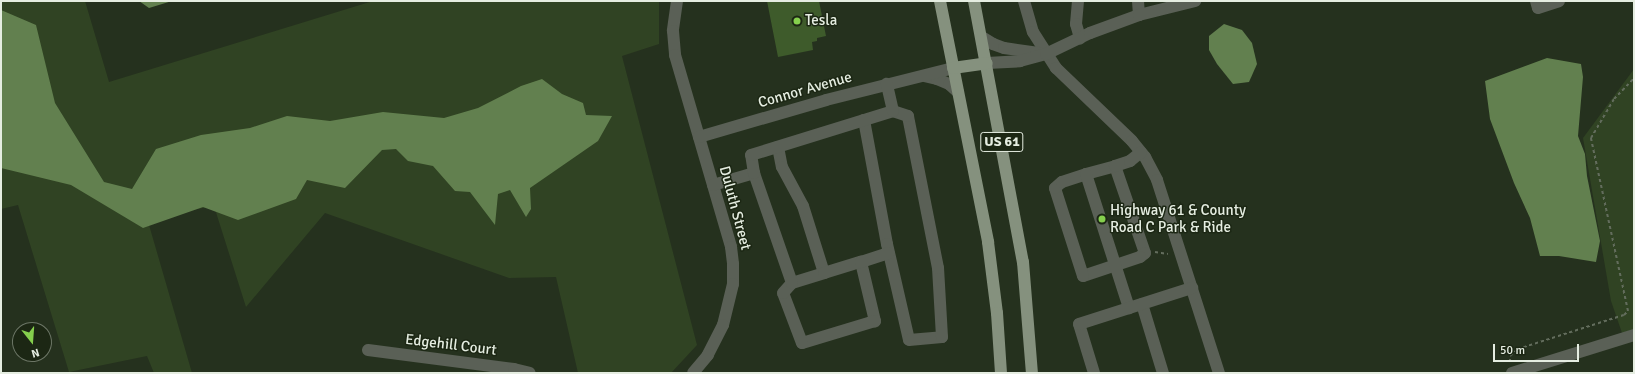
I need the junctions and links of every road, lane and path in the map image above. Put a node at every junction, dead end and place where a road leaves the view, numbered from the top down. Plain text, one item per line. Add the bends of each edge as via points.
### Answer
1 (677, 1) edge
2 (940, 1) edge
3 (974, 1) edge
4 (1024, 1) edge
5 (1078, 1) edge
6 (1138, 1) edge
7 (1195, 1) edge
8 (1559, 1) edge
9 (1537, 4) edge
10 (1139, 16) junction
11 (982, 37) junction
12 (1080, 38) junction
13 (1046, 54) junction
14 (987, 63) junction
15 (953, 68) junction
16 (921, 75) junction
17 (1634, 78) edge
18 (887, 84) junction
19 (958, 92) junction
20 (893, 111) junction
21 (864, 120) junction
22 (699, 137) junction
23 (778, 147) junction
24 (1141, 152) junction
25 (1115, 166) junction
26 (754, 173) junction
27 (1086, 174) junction
28 (713, 185) junction
29 (889, 253) junction
30 (861, 262) junction
31 (1115, 265) junction
32 (824, 274) junction
33 (792, 283) junction
34 (1192, 288) junction
35 (1142, 304) junction
36 (1129, 308) junction
37 (1634, 335) edge
38 (368, 350) dead end
39 (1549, 368) edge
40 (1511, 370) edge
41 (530, 373) edge
42 (693, 373) edge
43 (1001, 373) edge
44 (1032, 373) edge
45 (1094, 373) edge
46 (1163, 373) edge
47 (1219, 373) edge

1 - 22 street, Duluth Street via 673,31 675,55
2 - 15 main road, US 61
3 - 11 main road, US 61
4 - 13 street via 1033,32
5 - 12 street via 1076,24
6 - 10 street
7 - 10 street
8 - 9 street
10 - 12 street
11 - 13 street via 1004,48
11 - 14 main road, US 61
12 - 13 street
13 - 14 street via 1020,61
13 - 24 street via 1056,68 1118,126
14 - 15 main road, Connor Avenue
14 - 44 main road, US 61 via 1023,262
15 - 16 street, Connor Avenue
15 - 19 main road, US 61
16 - 18 street, Connor Avenue
16 - 19 street, Connor Avenue via 949,84
17 - 40 path via 1614,99 1591,138 1628,311 1624,315 1518,349 1510,356
18 - 20 street
18 - 22 street, Connor Avenue
19 - 43 main road, US 61 via 988,242
20 - 21 street
20 - 29 street via 908,116 938,268 942,337 909,340
21 - 23 street
21 - 29 street
22 - 28 street, Duluth Street
23 - 26 street via 751,155
23 - 32 street via 782,166 803,206
24 - 25 street via 1130,161
24 - 34 street via 1160,190
25 - 27 street
25 - 31 street via 1145,253
26 - 28 street
26 - 33 street
27 - 31 street
27 - 31 street via 1062,182 1055,188 1082,276
28 - 42 street, Duluth Street via 731,247 732,284 729,305 718,336
29 - 30 street
30 - 32 street
30 - 33 street via 875,321 802,343 783,294
31 - 36 street
32 - 33 street
34 - 35 street
34 - 47 street
35 - 36 street
35 - 46 street
36 - 45 street via 1079,324
37 - 39 street
38 - 41 street, Edgehill Court
39 - 40 street

